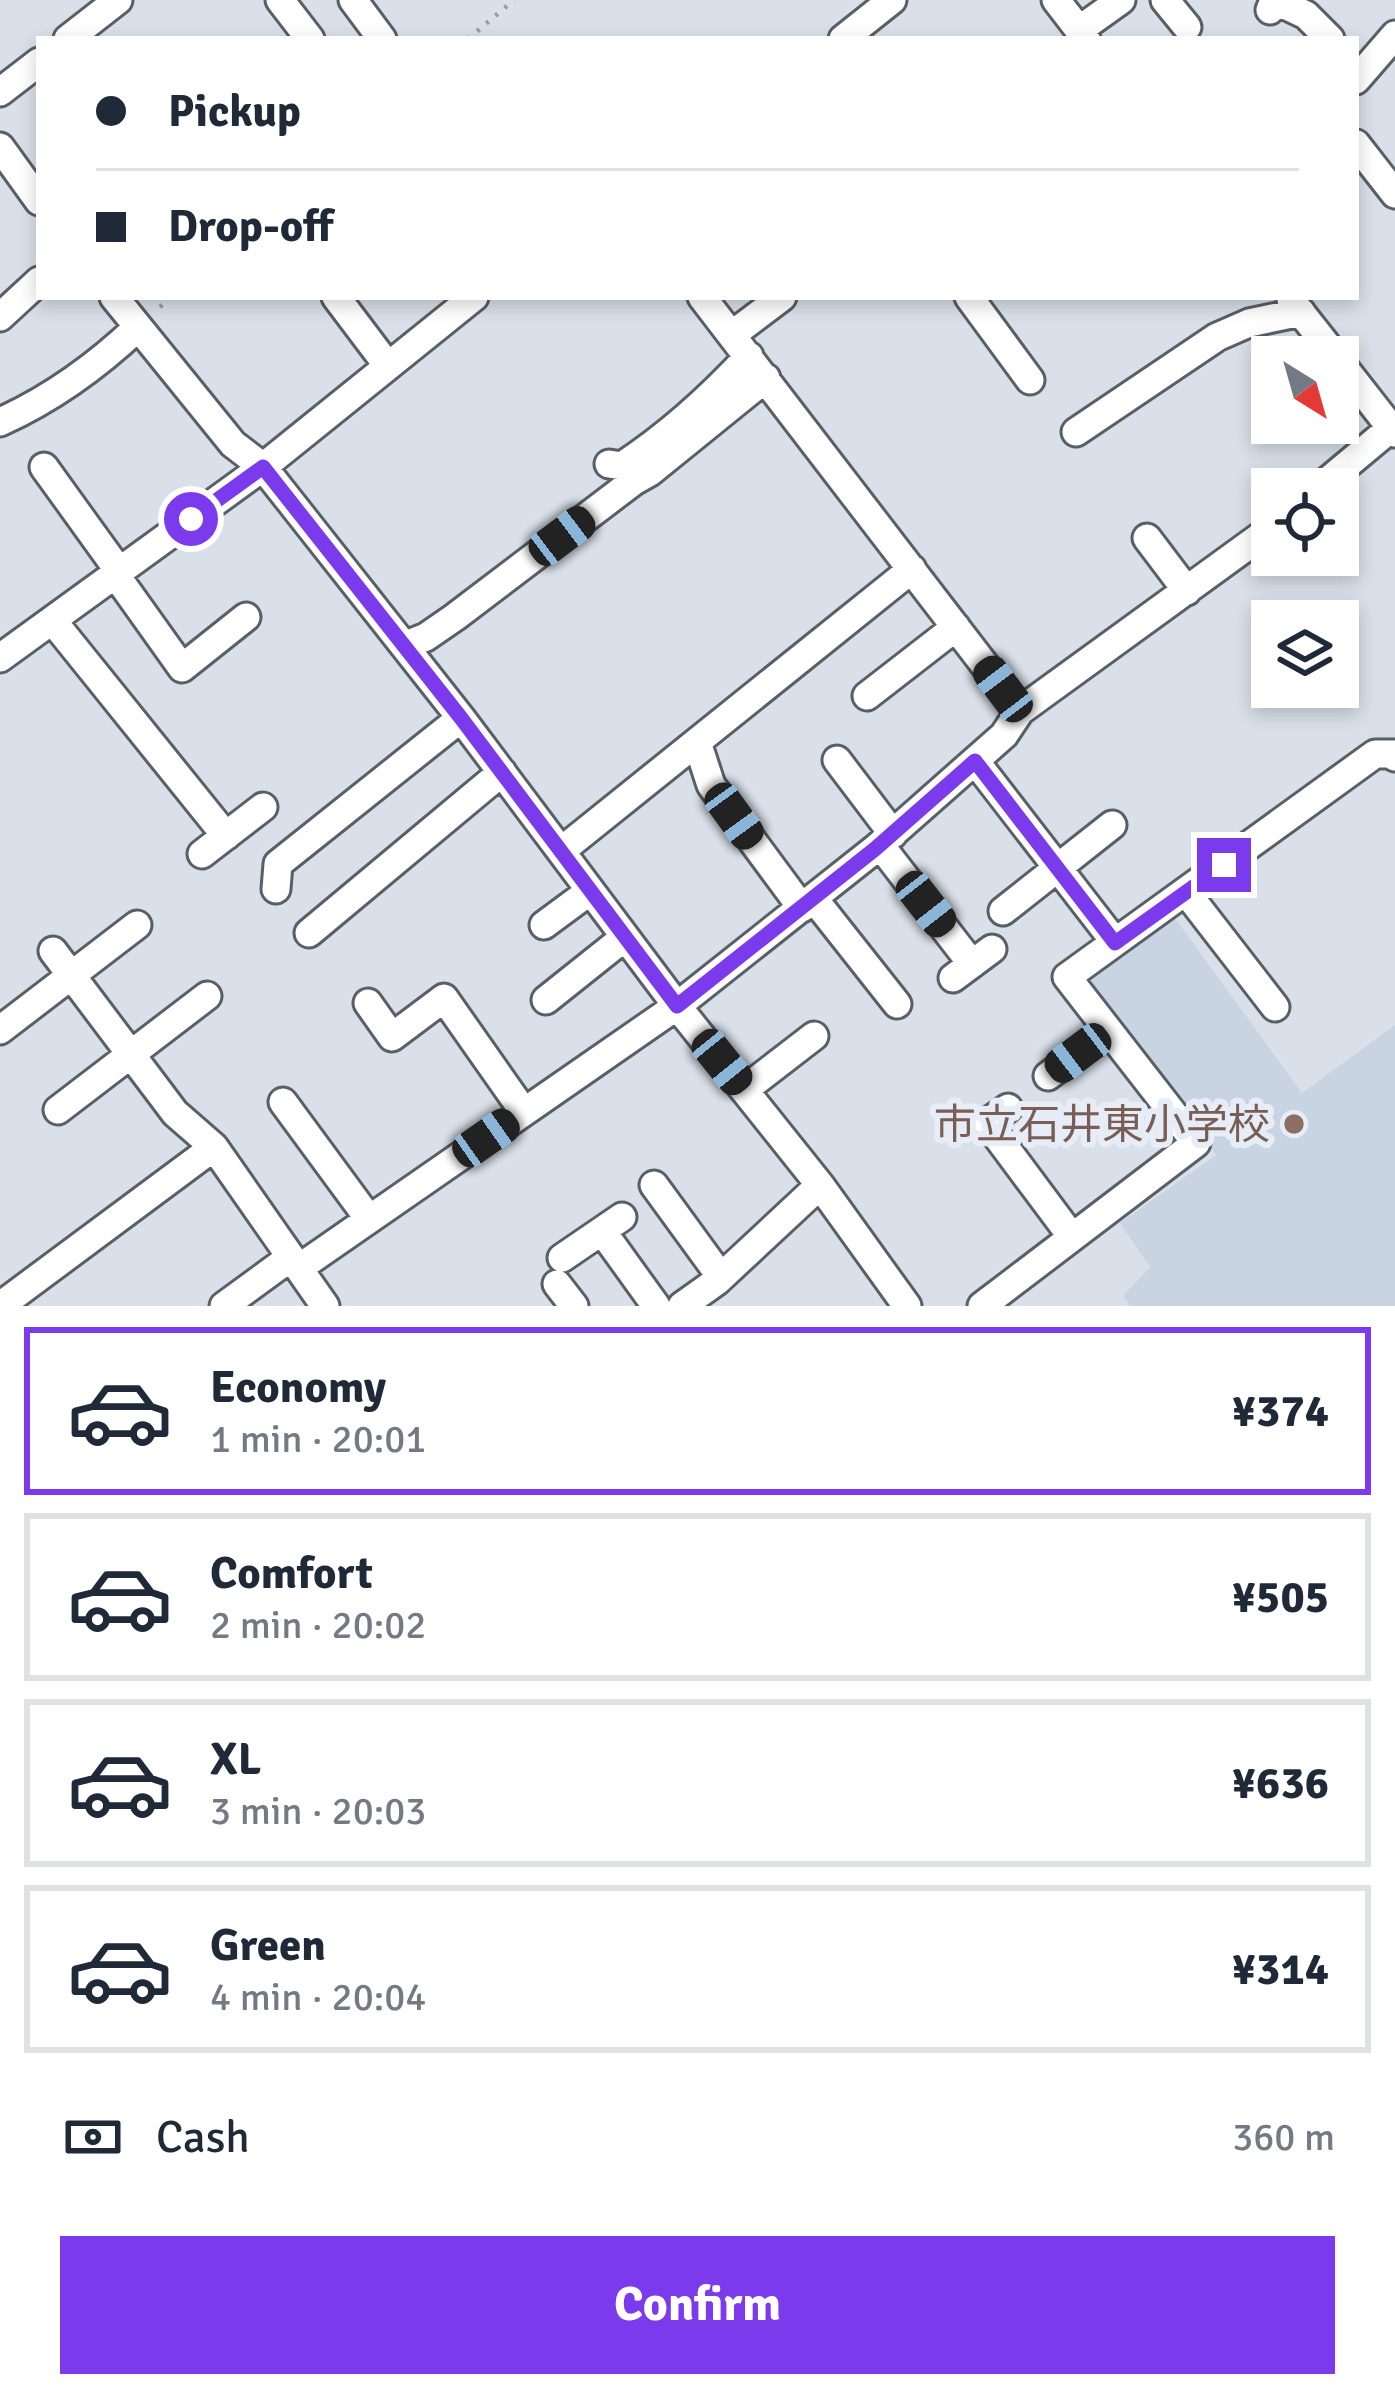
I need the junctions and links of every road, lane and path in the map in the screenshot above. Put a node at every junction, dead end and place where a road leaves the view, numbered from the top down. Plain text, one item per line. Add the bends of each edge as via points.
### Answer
1 (118, 0) edge
2 (280, 0) edge
3 (353, 0) edge
4 (514, 0) edge
5 (892, 0) edge
6 (1056, 0) edge
7 (1121, 0) edge
8 (1165, 0) edge
9 (1270, 10) dead end
10 (1186, 27) dead end
11 (1083, 34) edge
12 (1395, 35) edge
13 (72, 36) edge
14 (308, 36) edge
15 (380, 36) edge
16 (472, 36) edge
17 (847, 36) edge
18 (1327, 36) edge
19 (36, 64) edge
20 (1359, 71) edge
21 (0, 92) edge
22 (0, 147) edge
23 (1359, 148) edge
24 (1395, 194) edge
25 (36, 197) edge
26 (36, 284) edge
27 (116, 300) edge
28 (337, 300) edge
29 (470, 300) edge
30 (704, 300) edge
31 (780, 300) edge
32 (971, 300) edge
33 (1295, 304) edge
34 (0, 317) edge
35 (138, 327) junction
36 (1320, 336) edge
37 (749, 356) junction
38 (388, 366) junction
39 (1030, 380) dead end
40 (1359, 386) edge
41 (0, 422) edge
42 (1393, 430) edge
43 (1076, 433) dead end
44 (44, 467) dead end
45 (263, 467) junction
46 (1345, 468) edge
47 (1147, 538) dead end
48 (1251, 543) edge
49 (912, 569) junction
50 (117, 573) junction
51 (1187, 591) junction
52 (246, 617) dead end
53 (52, 620) junction
54 (956, 627) junction
55 (404, 646) junction
56 (0, 658) edge
57 (867, 696) dead end
58 (1020, 711) junction
59 (461, 718) junction
60 (697, 742) junction
61 (1395, 757) edge
62 (837, 760) dead end
63 (975, 761) junction
64 (502, 772) junction
65 (263, 807) dead end
66 (1112, 825) dead end
67 (226, 836) junction
68 (886, 839) junction
69 (561, 851) junction
70 (202, 854) dead end
71 (1057, 867) junction
72 (276, 890) dead end
73 (590, 891) junction
74 (1186, 892) junction
75 (808, 903) junction
76 (1003, 911) dead end
77 (137, 925) dead end
78 (544, 925) dead end
79 (309, 933) dead end
80 (626, 937) junction
81 (1115, 943) junction
82 (53, 951) dead end
83 (972, 964) dead end
84 (71, 975) junction
85 (207, 997) dead end
86 (546, 1000) dead end
87 (368, 1003) dead end
88 (897, 1004) dead end
89 (677, 1006) junction
90 (1275, 1007) dead end
91 (0, 1030) edge
92 (1108, 1031) junction
93 (814, 1036) dead end
94 (131, 1055) junction
95 (1048, 1076) dead end
96 (744, 1090) junction
97 (283, 1102) dead end
98 (1008, 1108) dead end
99 (58, 1111) dead end
100 (524, 1112) junction
101 (214, 1147) junction
102 (654, 1185) dead end
103 (820, 1185) junction
104 (369, 1219) junction
105 (1072, 1238) junction
106 (295, 1263) junction
107 (564, 1283) edge
108 (719, 1289) edge
109 (0, 1306) edge
110 (224, 1306) edge
111 (325, 1306) edge
112 (656, 1306) edge
113 (682, 1306) edge
114 (907, 1306) edge
115 (982, 1306) edge

1 - 13 street
2 - 14 street
3 - 15 street
4 - 16 path
5 - 17 street
6 - 11 street
7 - 11 street
8 - 10 street
9 - 18 street via 1274,0
12 - 20 street
19 - 21 street
22 - 25 street
23 - 24 street
26 - 34 street
27 - 35 street
28 - 38 street
29 - 38 street
30 - 37 street
31 - 37 street
32 - 39 street
33 - 36 street
33 - 43 street via 1217,337
35 - 41 street via 71,381
35 - 45 street via 233,444
37 - 49 street
37 - 55 street via 455,617
38 - 45 street
40 - 42 street
42 - 46 street
44 - 50 street
45 - 50 street
45 - 55 street
47 - 51 street
48 - 51 street
49 - 54 street
49 - 60 street
50 - 52 street via 182,668
50 - 53 street
51 - 58 street
53 - 56 street
53 - 67 street
54 - 57 street
54 - 58 street
55 - 59 street
58 - 63 street
59 - 64 street
59 - 72 street via 278,864
60 - 69 street
60 - 75 street via 711,785
61 - 74 street via 1375,754
62 - 68 street
63 - 68 street
63 - 71 street
64 - 69 street
64 - 79 street
65 - 67 street
66 - 71 street
67 - 70 street
68 - 75 street
68 - 83 street
69 - 73 street
71 - 76 street
71 - 81 street
73 - 78 street
73 - 80 street
74 - 81 street
74 - 90 street
75 - 88 street
75 - 89 street
77 - 84 street
80 - 86 street
80 - 89 street
81 - 92 street via 1066,977
82 - 84 street
84 - 91 street
84 - 94 street
85 - 94 street
87 - 100 street via 392,1037 444,998
89 - 96 street
89 - 100 street
92 - 95 street
92 - 105 street via 1196,1143
93 - 96 street
94 - 99 street
94 - 101 street via 175,1113
96 - 103 street
97 - 104 street
98 - 105 street via 987,1123
100 - 104 street
101 - 106 street
101 - 109 street
102 - 108 street
103 - 108 street
103 - 114 street
104 - 106 street
105 - 115 street
106 - 110 street
106 - 111 street
107 - 112 street via 612,1224
108 - 113 street

